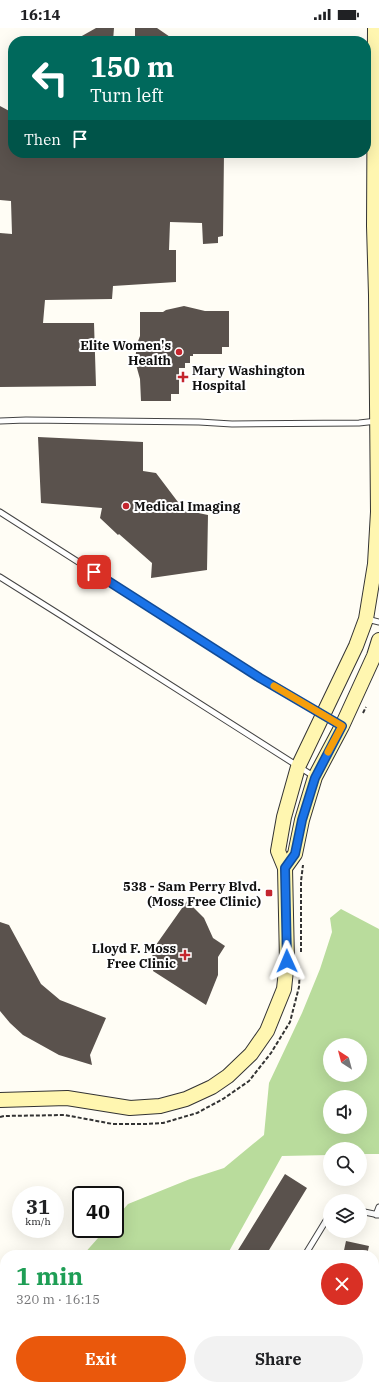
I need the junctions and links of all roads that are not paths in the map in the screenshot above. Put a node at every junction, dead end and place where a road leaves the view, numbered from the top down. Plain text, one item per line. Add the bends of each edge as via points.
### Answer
1 (375, 28) edge
2 (377, 47) edge
3 (0, 421) edge
4 (378, 421) edge
5 (0, 512) edge
6 (0, 577) edge
7 (372, 620) edge
8 (379, 640) edge
9 (323, 715) junction
10 (342, 726) junction
11 (298, 767) junction
12 (315, 778) junction
13 (285, 868) junction
14 (0, 1100) edge
15 (379, 1207) edge
16 (367, 1213) edge
17 (378, 1215) edge
18 (323, 1225) edge
19 (308, 1250) edge

1 - 2 street
2 - 4 street via 374,226
3 - 4 lane via 260,424
4 - 7 street via 378,512
5 - 9 lane via 260,678
6 - 11 lane
7 - 9 street via 356,646
8 - 10 street
9 - 10 lane
9 - 11 street
10 - 12 street
11 - 12 lane
11 - 13 street via 284,817 278,851
12 - 13 street via 295,854
13 - 14 street via 287,961 284,989 269,1028 256,1049 228,1076 206,1091 160,1106 123,1108 66,1098
15 - 17 lane
16 - 17 lane
18 - 19 lane

